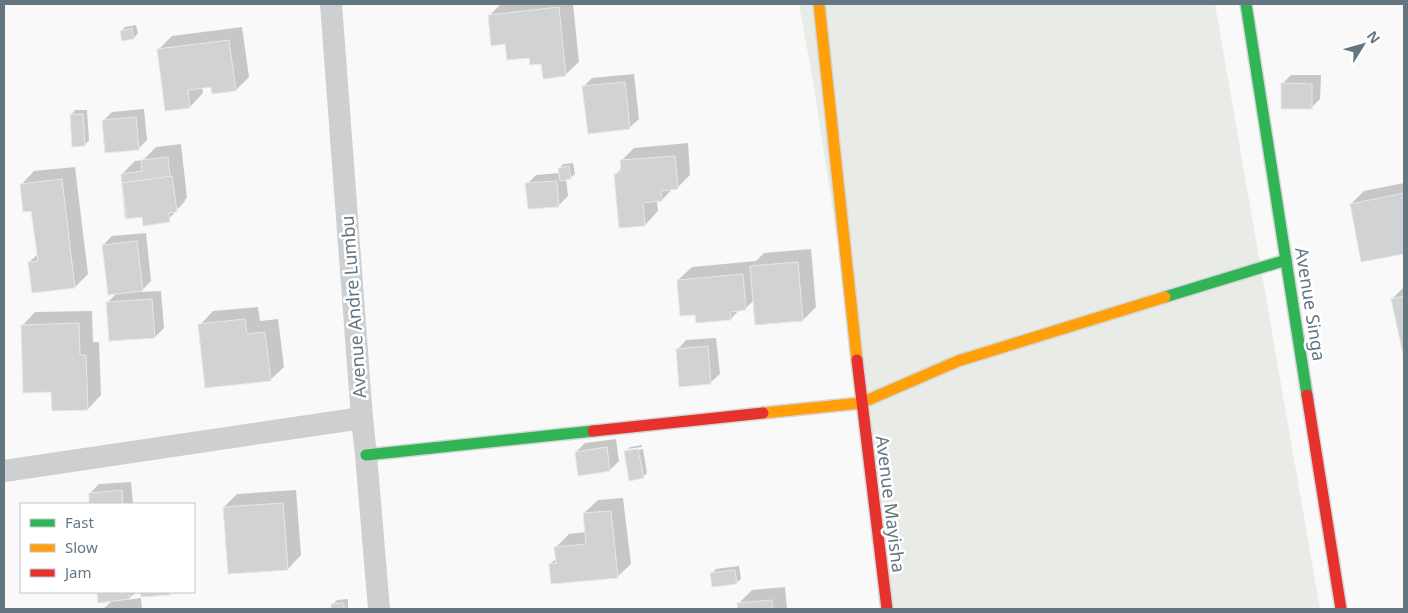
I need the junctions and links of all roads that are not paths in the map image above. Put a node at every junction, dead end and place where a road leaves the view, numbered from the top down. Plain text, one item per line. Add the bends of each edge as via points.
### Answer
1 (331, 4) edge
2 (819, 4) edge
3 (1246, 4) edge
4 (1286, 260) junction
5 (861, 403) junction
6 (362, 418) junction
7 (366, 455) junction
8 (4, 471) edge
9 (379, 609) edge
10 (887, 609) edge
11 (1341, 609) edge

1 - 6 street, Avenue Andre Lumbu
2 - 5 street, Avenue Mayisha
3 - 4 street, Avenue Singa
4 - 5 street via 958,362
4 - 11 street, Avenue Singa
5 - 7 street
5 - 10 street, Avenue Mayisha
6 - 7 street, Avenue Andre Lumbu
6 - 8 street
7 - 9 street, Avenue Andre Lumbu

